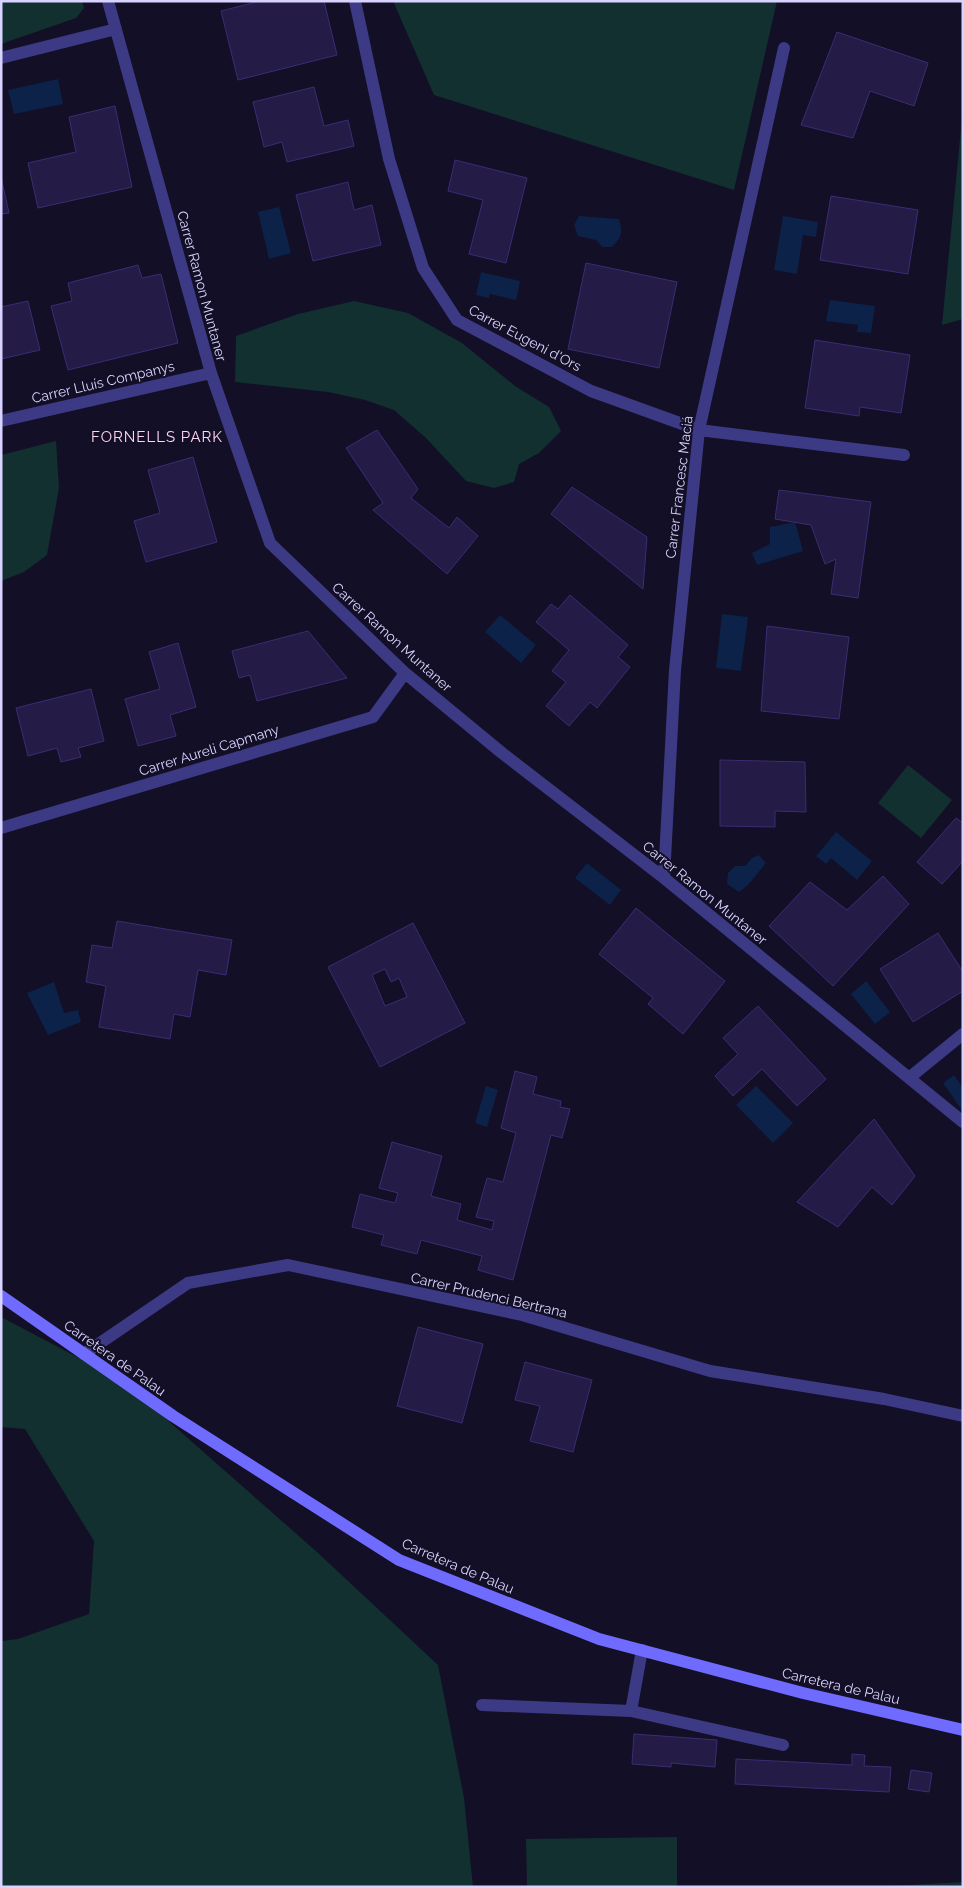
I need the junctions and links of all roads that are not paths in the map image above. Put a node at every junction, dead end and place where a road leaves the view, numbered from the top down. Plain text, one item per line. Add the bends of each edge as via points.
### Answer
1 (108, 1) edge
2 (355, 1) edge
3 (116, 29) junction
4 (784, 48) dead end
5 (1, 58) edge
6 (211, 373) junction
7 (1, 421) edge
8 (699, 430) junction
9 (904, 455) dead end
10 (405, 673) junction
11 (1, 828) edge
12 (664, 878) junction
13 (963, 1034) edge
14 (909, 1078) junction
15 (963, 1122) edge
16 (1, 1296) edge
17 (84, 1354) junction
18 (963, 1416) edge
19 (642, 1650) junction
20 (482, 1705) dead end
21 (631, 1711) junction
22 (963, 1730) edge
23 (783, 1744) dead end

1 - 3 street, Carrer Ramon Muntaner
2 - 8 street, Carrer Eugeni d'Ors via 389,159 423,268 457,320 590,391
3 - 5 street
3 - 6 street, Carrer Ramon Muntaner
4 - 8 street, Carrer Francesc Maciá
6 - 7 street, Carrer Lluís Companys
6 - 10 street, Carrer Ramon Muntaner via 270,543
8 - 9 street, Carrer Eugeni d'Ors
8 - 12 street, Carrer Francesc Maciá via 675,670
10 - 11 street, Carrer Aureli Capmany via 373,716
10 - 12 street, Carrer Ramon Muntaner via 502,753
12 - 14 street, Carrer Ramon Muntaner
13 - 14 street
14 - 15 street, Carrer Ramon Muntaner
16 - 17 street, Carretera de Palau
17 - 18 street, Carrer Prudenci Bertrana via 188,1283 288,1265 522,1315 710,1371 884,1399
17 - 19 street, Carretera de Palau via 174,1416 399,1560 599,1639
19 - 21 street
19 - 22 street, Carretera de Palau via 804,1693
20 - 21 street
21 - 23 street

